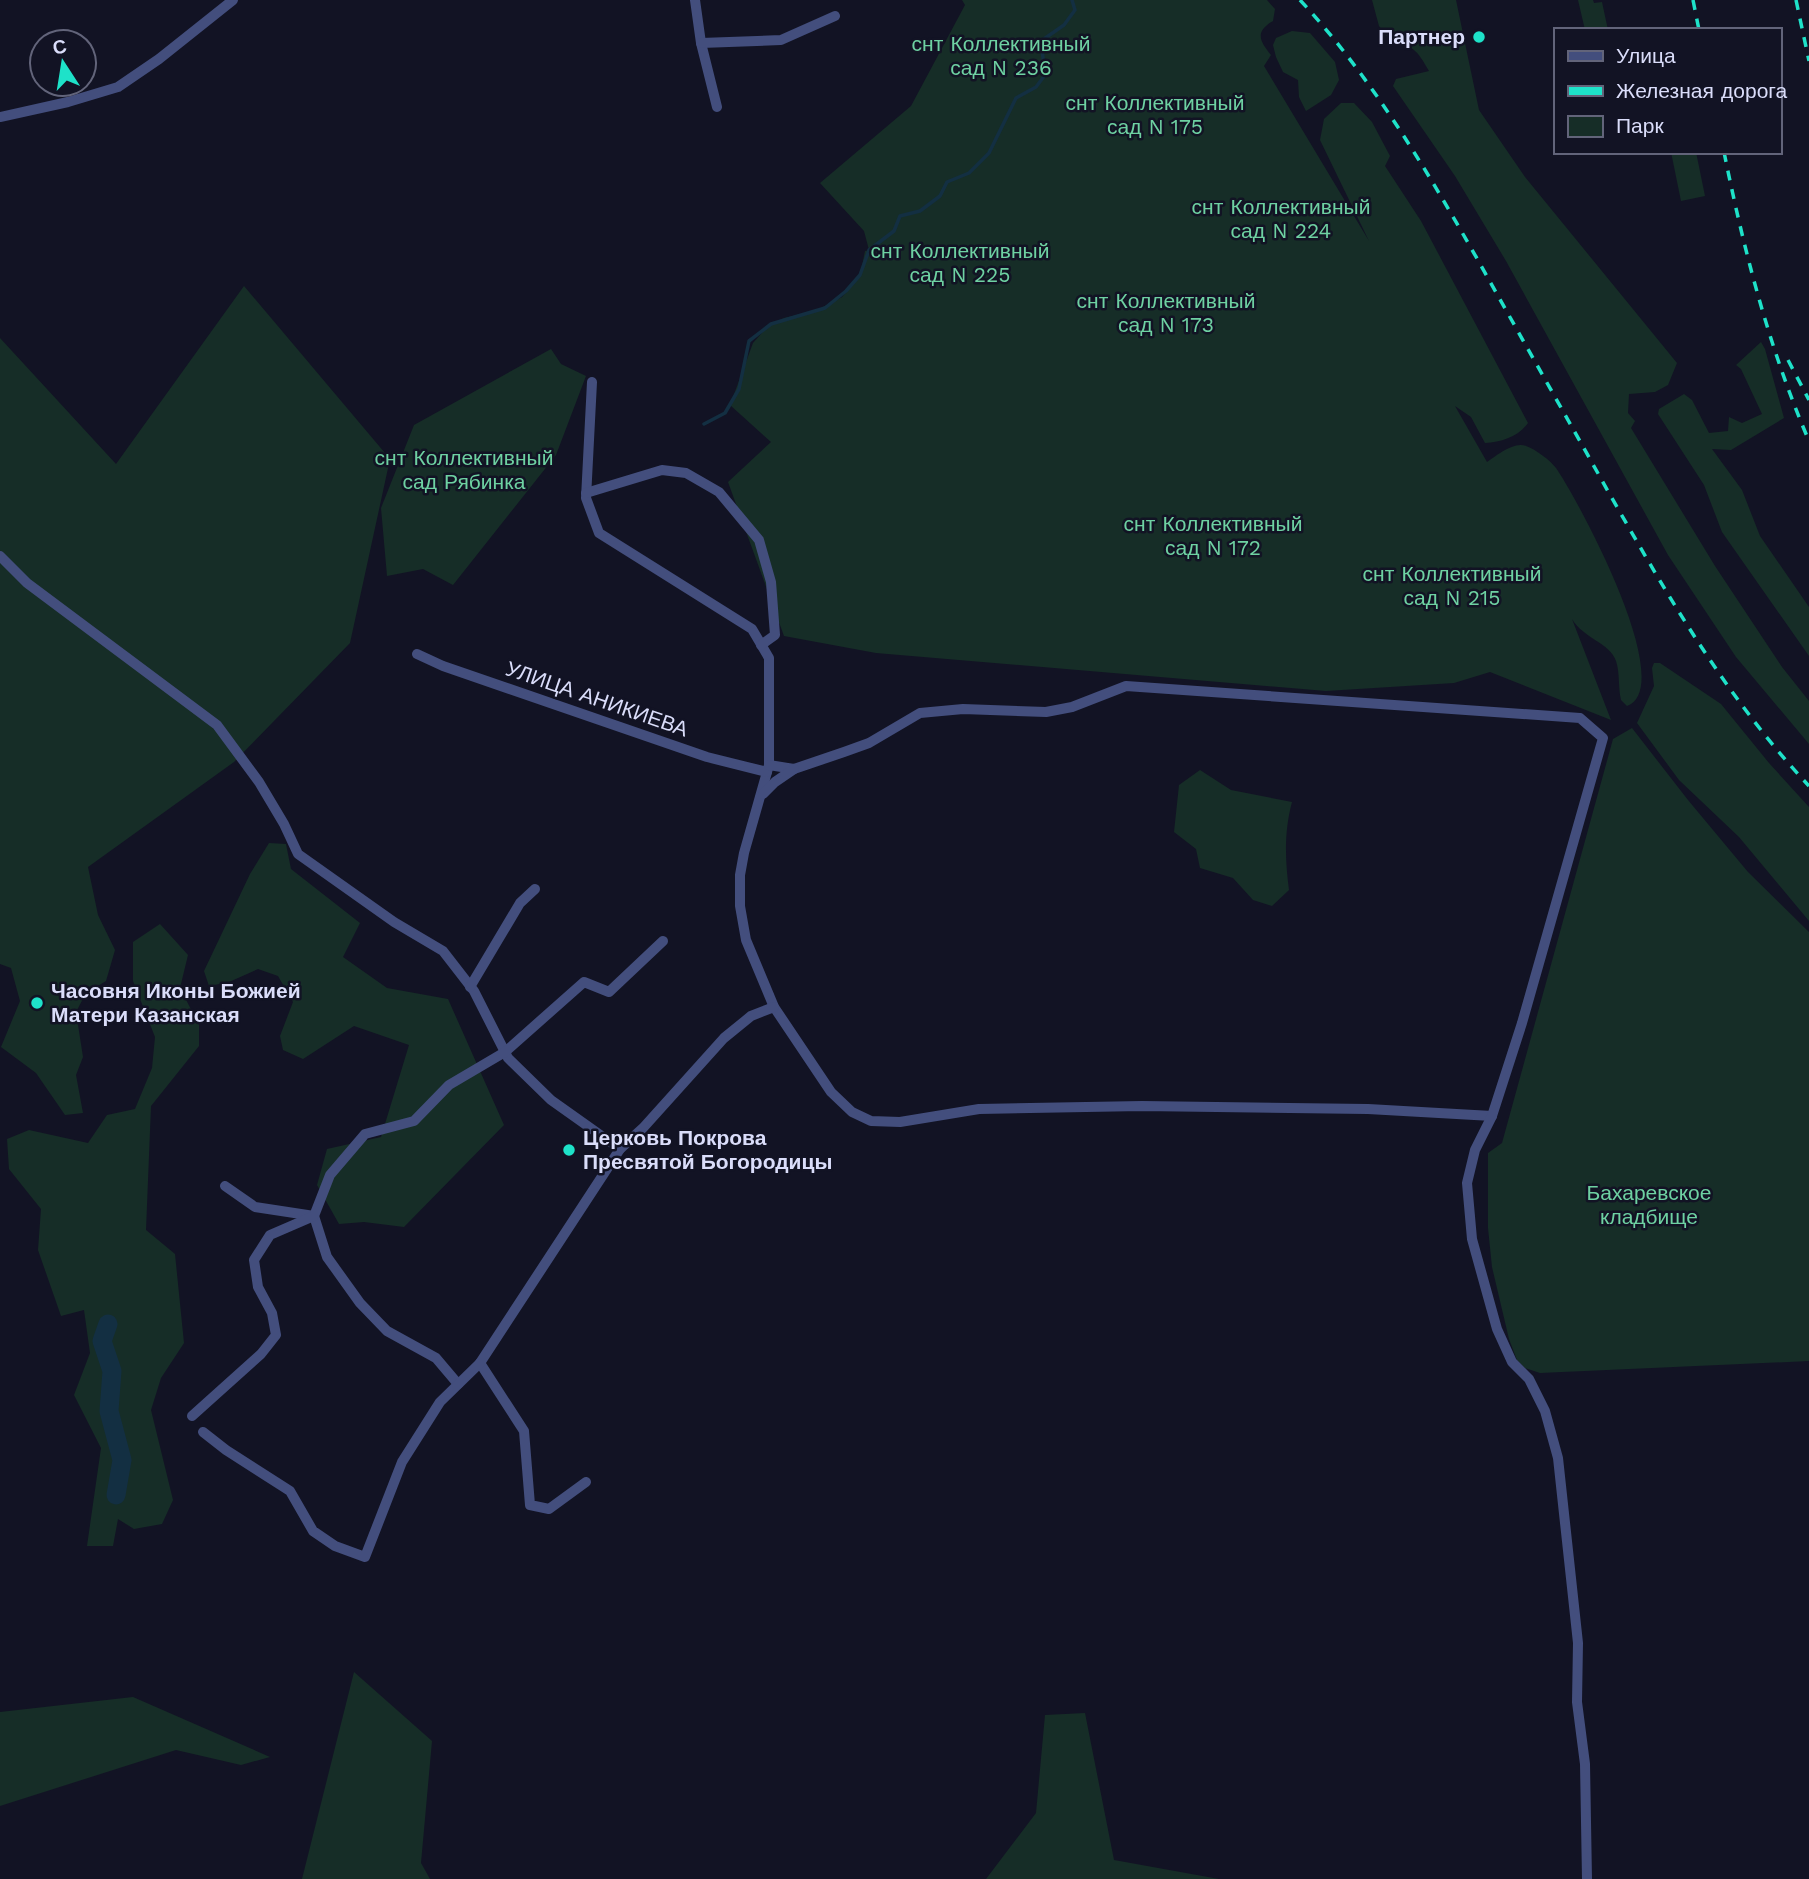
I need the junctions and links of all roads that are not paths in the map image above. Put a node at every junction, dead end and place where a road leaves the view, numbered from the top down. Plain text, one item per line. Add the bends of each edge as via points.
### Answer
1 (233, 0) edge
2 (695, 0) edge
3 (835, 16) dead end
4 (701, 43) junction
5 (717, 107) dead end
6 (0, 117) edge
7 (592, 382) dead end
8 (586, 494) junction
9 (0, 556) edge
10 (761, 645) junction
11 (417, 654) dead end
12 (768, 768) junction
13 (794, 769) junction
14 (761, 796) junction
15 (535, 889) dead end
16 (663, 941) dead end
17 (470, 987) junction
18 (774, 1007) junction
19 (505, 1052) junction
20 (1492, 1116) junction
21 (620, 1149) junction
22 (225, 1186) dead end
23 (314, 1216) junction
24 (480, 1363) junction
25 (458, 1384) junction
26 (192, 1416) dead end
27 (203, 1432) dead end
28 (586, 1482) dead end
29 (1587, 1879) edge

1 - 6 street via 118,87
2 - 4 street
3 - 4 street via 781,40
4 - 5 street
7 - 8 street
8 - 10 street via 599,533 752,629
8 - 10 street via 662,470 686,473 719,492 759,540 771,582 775,635
9 - 17 street via 27,583 217,724 259,782 298,854 443,951
10 - 12 street via 769,658
11 - 12 street, УЛИЦА АНИКИЕВА via 707,757
12 - 13 street, УЛИЦА АНИКИЕВА
12 - 14 street
13 - 14 street
13 - 20 street via 869,743 920,713 962,709 1046,712 1126,686 1580,718 1603,738
14 - 18 street via 744,853 740,906 746,940
15 - 17 street via 520,903
16 - 19 street via 609,992 584,982
17 - 19 street
18 - 20 street via 831,1092 852,1112 871,1121 900,1122 979,1110 1142,1106
18 - 21 street via 751,1016 724,1038
19 - 21 street via 551,1100
19 - 23 street via 449,1085 414,1121 365,1134 330,1175
20 - 29 street via 1475,1150 1467,1183 1472,1239 1505,1349 1529,1379 1545,1411 1558,1458 1578,1643
21 - 24 street
22 - 23 street via 255,1207
23 - 25 street via 327,1257 360,1303 387,1331 436,1358
23 - 26 street via 270,1235 254,1260 258,1287 272,1313 276,1335
24 - 25 street
24 - 28 street via 524,1430 530,1505 549,1509
25 - 27 street via 440,1402 402,1462 365,1557 335,1546 313,1531 290,1492

